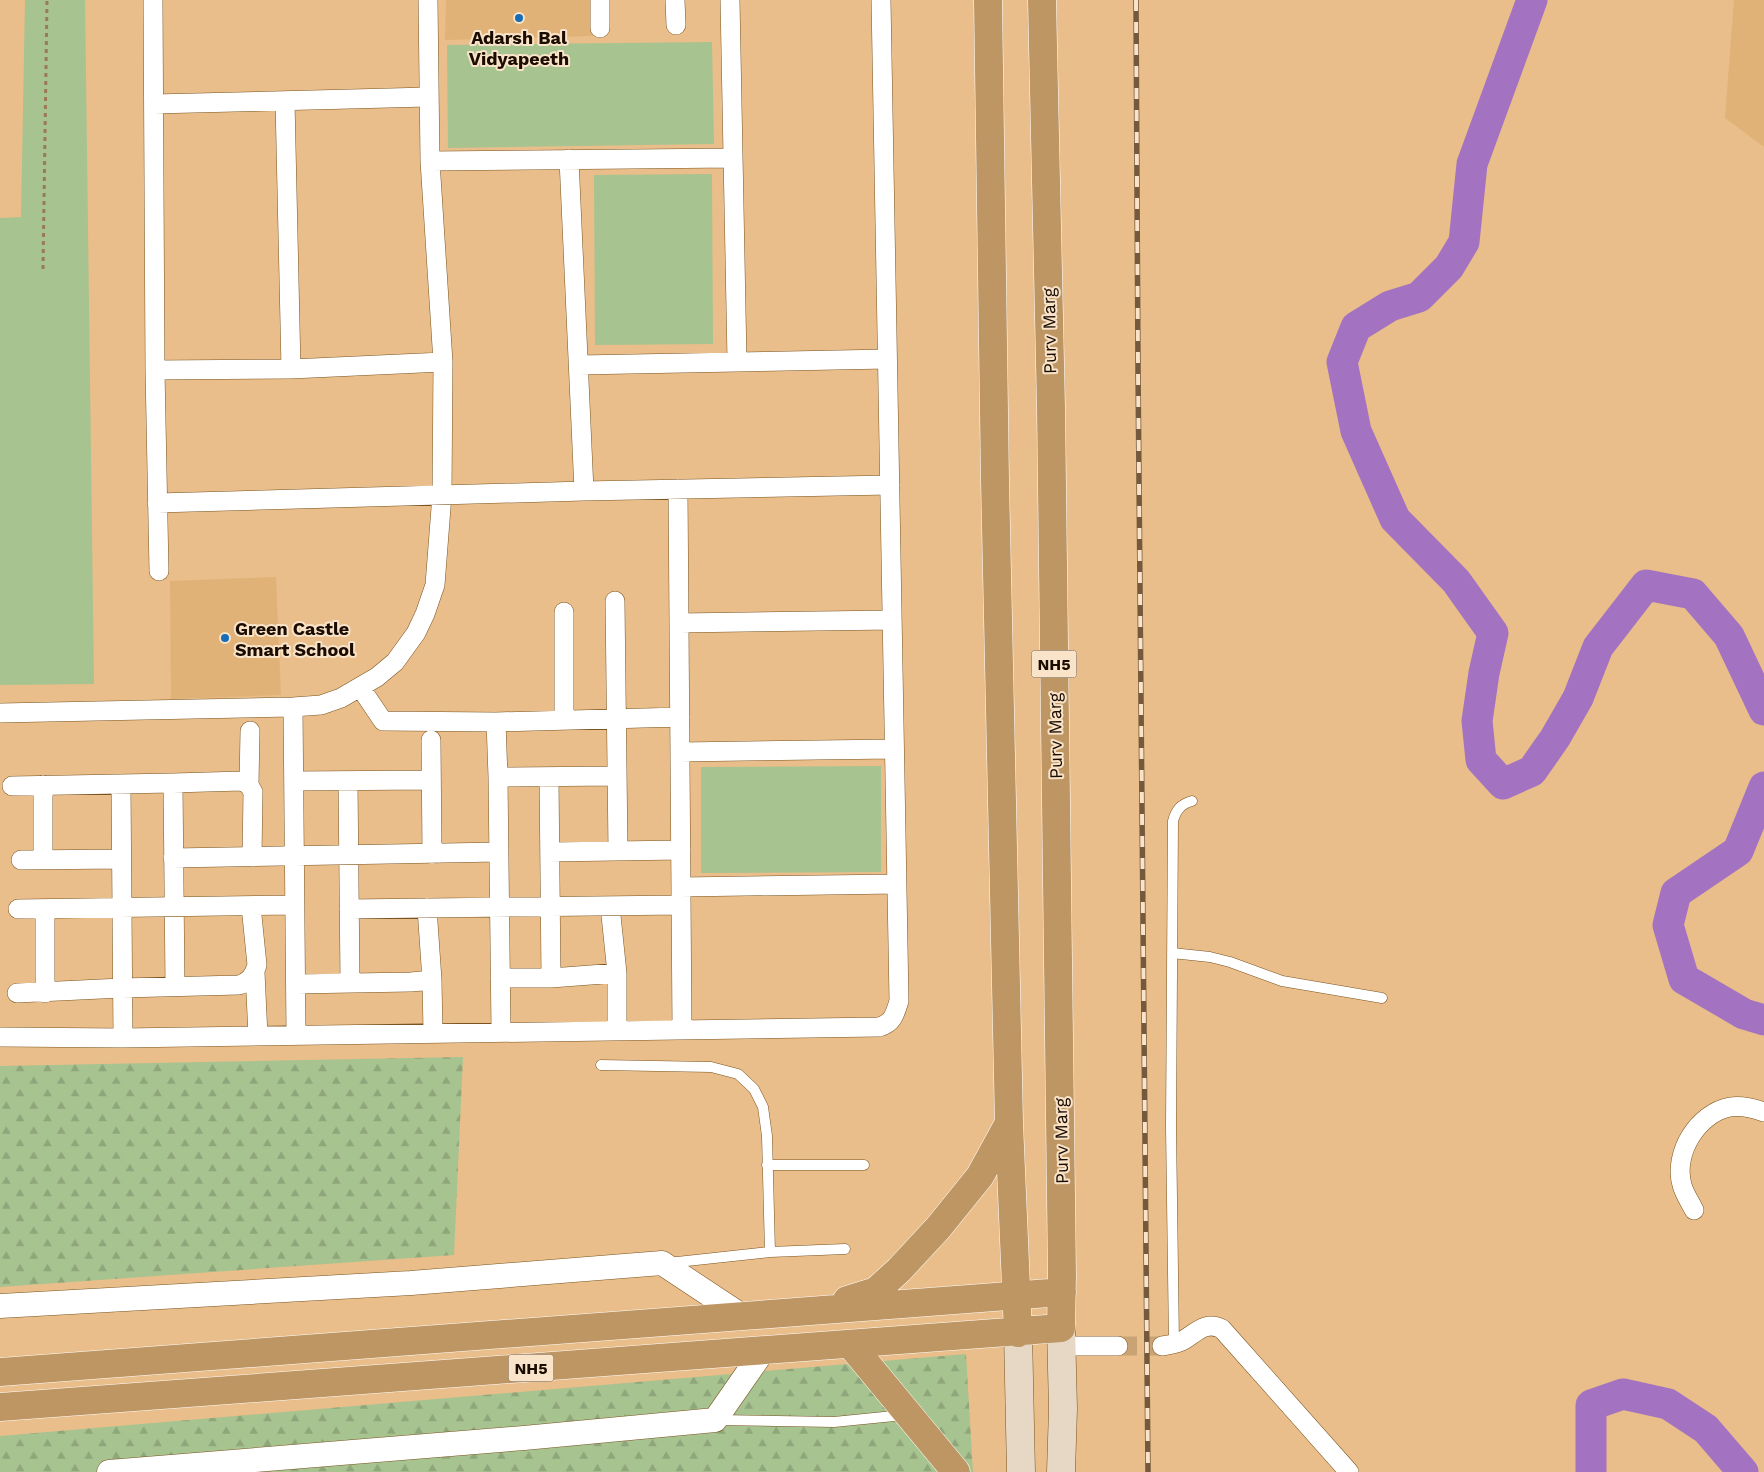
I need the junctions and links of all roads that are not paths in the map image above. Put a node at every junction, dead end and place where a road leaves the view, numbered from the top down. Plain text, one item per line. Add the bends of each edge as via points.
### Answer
1 (153, 0) edge
2 (428, 0) edge
3 (600, 0) edge
4 (675, 0) edge
5 (730, 0) edge
6 (881, 0) edge
7 (988, 0) edge
8 (1042, 0) edge
9 (676, 25) dead end
10 (600, 28) dead end
11 (428, 97) junction
12 (286, 100) junction
13 (154, 104) junction
14 (733, 158) junction
15 (569, 159) junction
16 (430, 160) junction
17 (887, 359) junction
18 (737, 360) junction
19 (443, 362) junction
20 (578, 364) junction
21 (291, 369) junction
22 (155, 370) junction
23 (890, 485) junction
24 (678, 489) junction
25 (584, 491) junction
26 (442, 495) junction
27 (157, 503) junction
28 (159, 570) dead end
29 (615, 601) dead end
30 (564, 612) dead end
31 (892, 620) junction
32 (679, 623) junction
33 (360, 687) junction
34 (294, 708) junction
35 (0, 713) edge
36 (680, 717) junction
37 (616, 718) junction
38 (564, 720) junction
39 (496, 722) junction
40 (250, 731) dead end
41 (431, 740) dead end
42 (894, 749) junction
43 (680, 752) junction
44 (549, 776) junction
45 (617, 776) junction
46 (498, 777) junction
47 (431, 780) junction
48 (294, 781) junction
49 (348, 781) junction
50 (121, 784) junction
51 (173, 784) junction
52 (43, 785) junction
53 (249, 785) junction
54 (12, 786) dead end
55 (1192, 801) dead end
56 (681, 850) junction
57 (618, 851) junction
58 (499, 852) junction
59 (550, 852) junction
60 (432, 854) junction
61 (349, 855) junction
62 (295, 856) junction
63 (252, 857) junction
64 (173, 858) junction
65 (121, 859) junction
66 (21, 860) dead end
67 (43, 860) junction
68 (896, 884) junction
69 (681, 896) junction
70 (295, 905) junction
71 (251, 906) junction
72 (500, 906) junction
73 (550, 906) junction
74 (610, 906) junction
75 (174, 907) junction
76 (122, 908) junction
77 (427, 908) junction
78 (18, 909) dead end
79 (44, 909) junction
80 (349, 909) junction
81 (1172, 954) junction
82 (255, 972) junction
83 (617, 973) junction
84 (500, 978) junction
85 (551, 978) junction
86 (432, 980) junction
87 (350, 983) junction
88 (296, 984) junction
89 (175, 987) junction
90 (122, 988) junction
91 (17, 993) dead end
92 (45, 993) junction
93 (1382, 998) dead end
94 (617, 1030) junction
95 (682, 1030) junction
96 (501, 1031) junction
97 (433, 1032) junction
98 (296, 1035) junction
99 (258, 1036) junction
100 (0, 1037) edge
101 (123, 1038) junction
102 (601, 1065) dead end
103 (1764, 1112) edge
104 (1010, 1123) junction
105 (767, 1165) junction
106 (864, 1165) dead end
107 (1694, 1210) dead end
108 (846, 1249) dead end
109 (770, 1252) junction
110 (662, 1263) junction
111 (1062, 1292) junction
112 (1015, 1296) junction
113 (0, 1306) edge
114 (814, 1311) junction
115 (742, 1316) junction
116 (1018, 1333) junction
117 (1061, 1337) junction
118 (851, 1345) junction
119 (1168, 1345) joint
120 (1118, 1346) tunnel mouth
121 (763, 1351) junction
122 (0, 1372) edge
123 (0, 1407) edge
124 (904, 1410) junction
125 (715, 1420) junction
126 (109, 1472) edge
127 (956, 1472) edge
128 (1021, 1472) edge
129 (1061, 1472) edge
130 (1349, 1472) edge

1 - 13 street
2 - 11 street
3 - 10 street
4 - 9 street
5 - 14 street
6 - 17 street
7 - 104 highway
8 - 111 highway, Purv Marg / NH5 via 1051,398
11 - 12 street
11 - 16 street
12 - 13 street
12 - 21 street
13 - 22 street
14 - 15 street
14 - 18 street
15 - 16 street
15 - 20 street
16 - 19 street
17 - 18 street
17 - 23 street
18 - 20 street
19 - 21 street
19 - 26 street
20 - 25 street
21 - 22 street
22 - 27 street
23 - 24 street
23 - 31 street
24 - 25 street
24 - 32 street
25 - 26 street
26 - 27 street
26 - 33 street via 435,585 425,614 395,662
27 - 28 street
29 - 37 street
30 - 38 street
31 - 32 street
31 - 42 street
32 - 36 street
33 - 34 street via 321,705
33 - 39 street via 383,722
34 - 35 street
34 - 48 street
36 - 37 street
36 - 43 street
37 - 38 street
37 - 45 street
38 - 39 street
39 - 46 street
40 - 53 street
41 - 47 street
42 - 43 street
42 - 68 street
43 - 56 street
44 - 45 street
44 - 46 street
44 - 59 street
45 - 57 street
46 - 58 street
47 - 49 street
47 - 60 street
48 - 49 street
48 - 62 street
49 - 61 street
50 - 51 street
50 - 52 street
50 - 65 street
51 - 53 street via 242,781
51 - 64 street
52 - 54 street
52 - 67 street
53 - 63 street via 253,792
55 - 81 lane via 1180,807 1173,821
56 - 57 street
56 - 69 street
57 - 59 street
58 - 60 street
58 - 72 street
59 - 73 street
60 - 61 street
61 - 62 street
61 - 80 street
62 - 63 street
62 - 70 street
63 - 64 street
64 - 75 street
65 - 67 street
65 - 76 street
66 - 67 street
68 - 69 street
68 - 95 street via 899,1001 892,1020 886,1025
69 - 74 street
69 - 95 street
70 - 71 street
70 - 88 street
71 - 75 street
71 - 82 street
72 - 73 street
72 - 77 street
72 - 84 street
73 - 74 street
73 - 85 street
74 - 83 street
75 - 76 street
75 - 89 street
76 - 79 street
76 - 90 street
77 - 80 street
77 - 86 street
78 - 79 street
79 - 92 street
80 - 87 street
81 - 93 lane via 1217,958 1282,982
81 - 119 lane
82 - 89 street via 246,983 239,985
82 - 99 street
83 - 85 street
83 - 94 street
84 - 85 street
84 - 96 street
86 - 87 street
86 - 97 street
87 - 88 street
88 - 98 street
89 - 90 street
90 - 92 street
90 - 101 street
91 - 92 street
94 - 95 street
94 - 96 street
96 - 97 street
97 - 98 street
98 - 99 street
99 - 101 street
100 - 101 street
102 - 105 lane via 711,1067 738,1074 754,1089 763,1107
103 - 107 street via 1728,1107 1716,1110 1698,1126 1686,1144 1681,1163 1682,1185
104 - 112 highway
104 - 114 highway via 980,1176 899,1270 876,1291
105 - 106 lane
105 - 109 lane
108 - 109 lane
109 - 110 lane
110 - 113 street via 411,1284
110 - 115 street
111 - 112 highway, NH5
111 - 117 highway, Purv Marg / NH5
112 - 114 highway, NH5
112 - 116 highway
114 - 115 highway, NH5
115 - 122 highway, NH5
116 - 117 highway, NH5
116 - 118 highway, NH5
116 - 128 main road
117 - 120 street
117 - 129 main road, Purv Marg
118 - 121 highway, NH5
118 - 124 highway
119 - 130 street via 1184,1340 1206,1326 1222,1329
121 - 123 highway, NH5
121 - 125 street
124 - 125 lane via 894,1416 834,1422
124 - 127 highway
125 - 126 street

